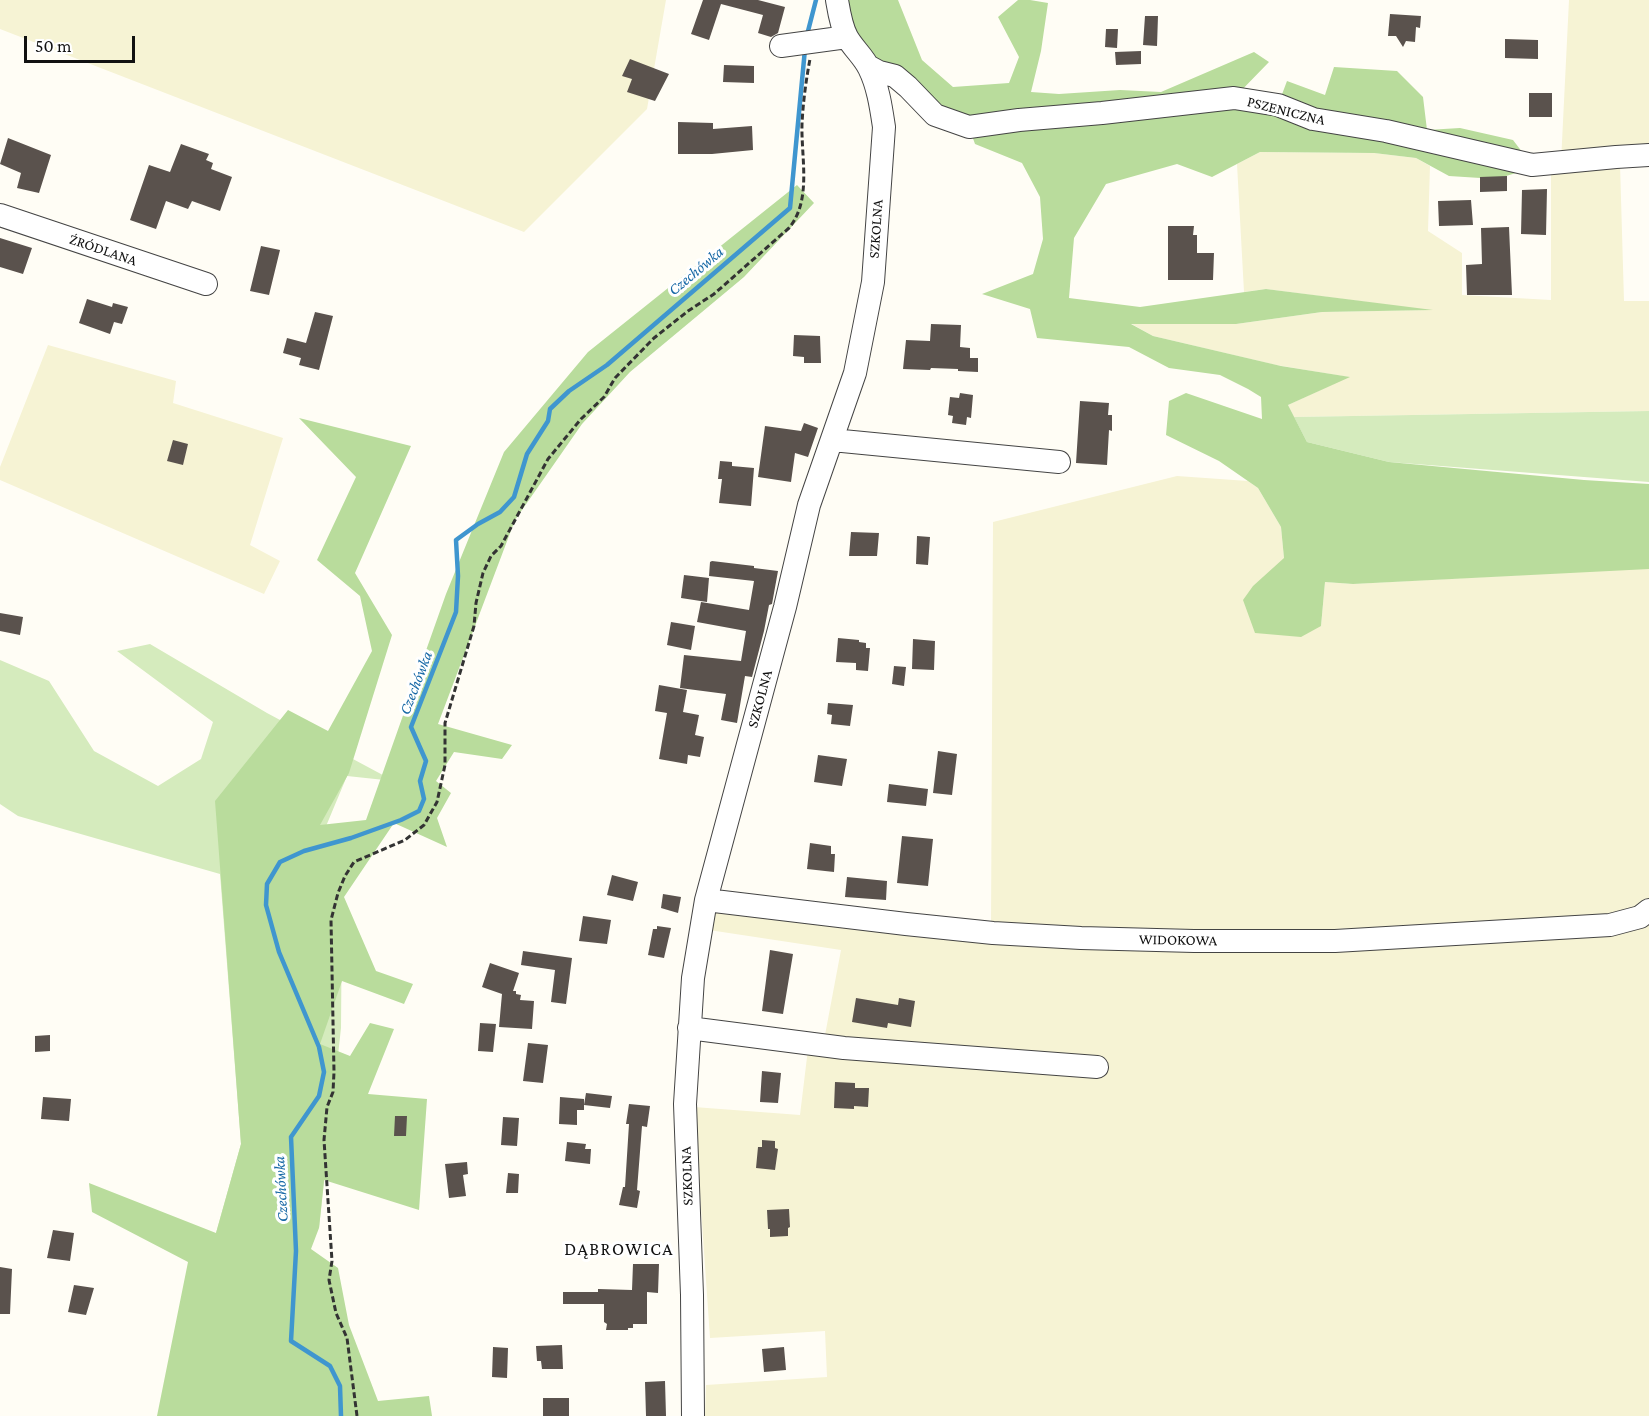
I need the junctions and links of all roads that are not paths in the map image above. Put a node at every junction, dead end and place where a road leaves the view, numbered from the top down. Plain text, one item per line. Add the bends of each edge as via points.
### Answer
1 (837, 0) edge
2 (847, 37) junction
3 (781, 46) dead end
4 (868, 66) junction
5 (1649, 155) edge
6 (0, 215) edge
7 (206, 284) dead end
8 (832, 440) junction
9 (1059, 462) dead end
10 (706, 900) junction
11 (1649, 910) edge
12 (689, 1028) junction
13 (1097, 1067) dead end
14 (693, 1416) edge

1 - 2 street, SZKOLNA
2 - 3 street
2 - 4 street, SZKOLNA
4 - 5 street, PSZENICZNA via 894,76 935,115 969,128 1234,98 1278,105 1312,119 1386,131 1532,165
4 - 8 street, SZKOLNA via 876,84 884,127 873,282 855,373
6 - 7 street, ŹRÓDLANA
8 - 9 street
8 - 10 street, SZKOLNA via 809,505
10 - 11 street, WIDOKOWA via 993,933 1194,941 1335,941 1610,925 1640,917
10 - 12 street, SZKOLNA
12 - 13 street via 844,1048
12 - 14 street, SZKOLNA via 685,1125

